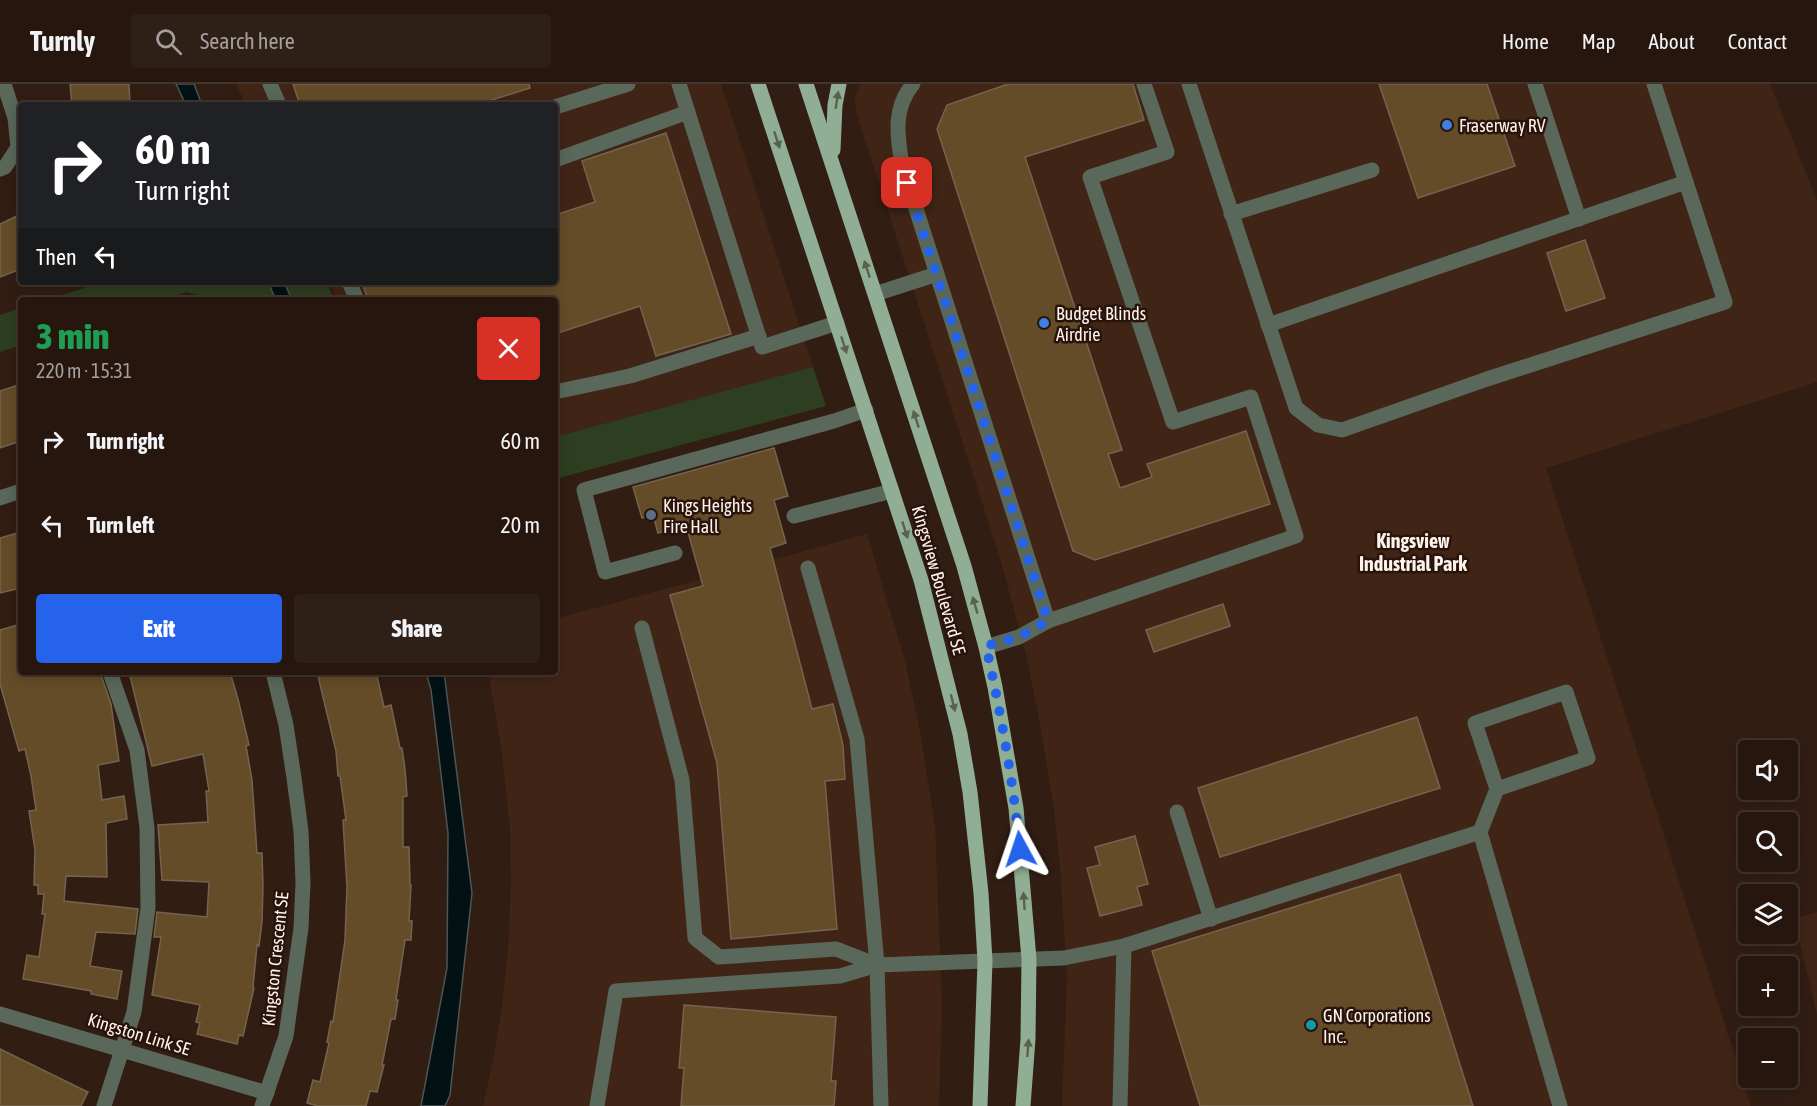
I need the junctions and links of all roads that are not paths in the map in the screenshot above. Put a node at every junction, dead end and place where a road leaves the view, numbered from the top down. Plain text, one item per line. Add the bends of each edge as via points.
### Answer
1 (4, 84) edge
2 (270, 84) edge
3 (628, 84) edge
4 (679, 84) edge
5 (758, 84) edge
6 (806, 84) edge
7 (839, 84) edge
8 (913, 84) edge
9 (1144, 84) edge
10 (1189, 84) edge
11 (1535, 84) edge
12 (1654, 84) edge
13 (278, 102) edge
14 (558, 106) edge
15 (688, 112) junction
16 (558, 159) edge
17 (832, 159) junction
18 (0, 169) edge
19 (1372, 170) dead end
20 (1686, 182) junction
21 (1231, 214) junction
22 (1579, 219) junction
23 (936, 274) junction
24 (875, 294) junction
25 (837, 323) junction
26 (1268, 325) junction
27 (759, 336) junction
28 (558, 391) edge
29 (866, 410) junction
30 (18, 491) edge
31 (892, 491) junction
32 (0, 498) edge
33 (794, 516) dead end
34 (675, 553) dead end
35 (808, 568) dead end
36 (1048, 621) junction
37 (642, 628) dead end
38 (986, 646) junction
39 (111, 675) edge
40 (274, 675) edge
41 (1497, 789) junction
42 (1177, 813) dead end
43 (1480, 832) junction
44 (1211, 919) junction
45 (1124, 946) junction
46 (1029, 959) junction
47 (985, 961) junction
48 (877, 966) junction
49 (0, 1014) edge
50 (123, 1049) junction
51 (264, 1100) edge
52 (104, 1106) edge
53 (597, 1106) edge
54 (881, 1106) edge
55 (980, 1106) edge
56 (1023, 1106) edge
57 (1120, 1106) edge
58 (1560, 1106) edge

1 - 18 street via 15,118 18,147 6,167
2 - 13 street
3 - 14 street
4 - 15 street
5 -> 25 main road, Kingsview Boulevard SE
6 - 17 main road, Kingsview Boulevard SE
17 -> 7 main road
8 - 23 street via 901,101 898,141
9 - 36 street via 1167,152 1090,177 1105,222 1173,422 1251,397 1296,536
10 - 21 street
11 - 22 street
12 - 20 street
15 - 16 street
15 - 27 street
24 -> 17 main road, Kingsview Boulevard SE
19 - 21 street
20 - 22 street
20 - 26 street via 1725,302 1342,430 1318,425 1296,408
21 - 26 street
22 - 26 street
23 - 24 street
23 - 36 street
38 -> 24 main road, Kingsview Boulevard SE via 961,556
25 - 27 street via 762,347
25 -> 29 main road, Kingsview Boulevard SE
27 - 28 street via 630,376
29 - 31 main road, Kingsview Boulevard SE
29 - 34 street via 584,490 605,572
30 - 32 street
31 - 33 street
31 -> 47 main road, Kingsview Boulevard SE via 921,580 960,734 970,792
35 - 48 street via 857,739
36 - 38 street via 1019,637
37 - 48 street via 682,780 695,938 719,957 836,949
46 -> 38 main road, Kingsview Boulevard SE via 1016,808
39 - 50 street via 137,750 147,828 147,908 134,1011
40 - 51 street, Kingston Crescent SE via 286,725 302,831 303,883 286,1036
41 - 41 street via 1475,723 1566,692 1588,758
41 - 43 street
42 - 44 street
43 - 44 street
43 - 58 street
44 - 45 street
45 - 46 street via 1064,958
45 - 57 street
46 - 47 street
56 -> 46 main road, Kingsview Boulevard SE
47 - 48 street
47 - 55 main road, Kingsview Boulevard SE
48 - 53 street via 840,976 616,991
48 - 54 street
49 - 50 street, Kingston Link SE
50 - 51 street, Kingston Link SE
50 - 52 street

